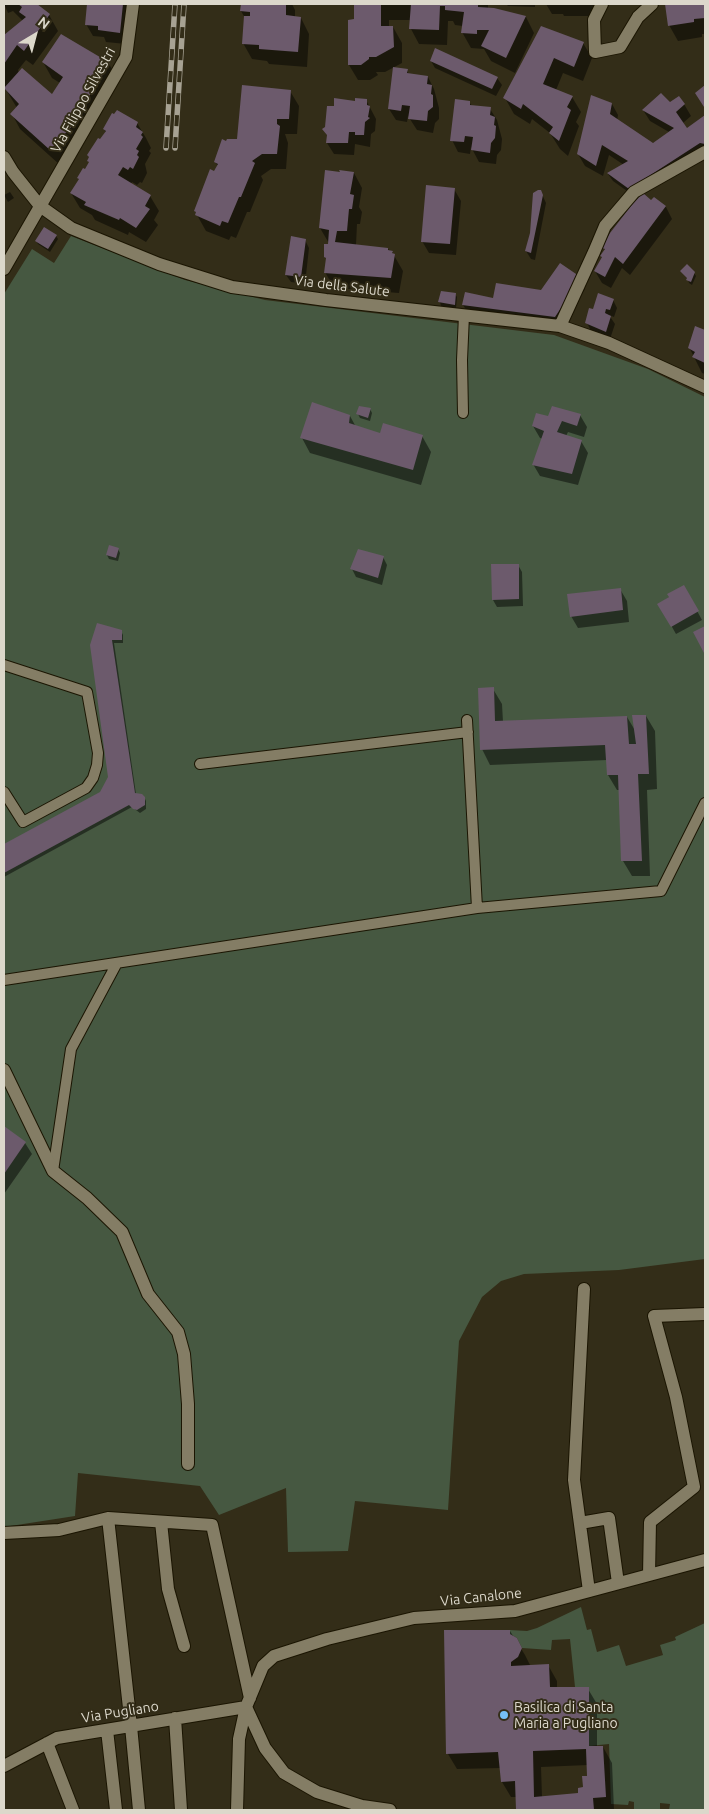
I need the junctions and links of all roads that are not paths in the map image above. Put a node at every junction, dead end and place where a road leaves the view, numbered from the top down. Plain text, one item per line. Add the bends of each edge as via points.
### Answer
1 (133, 4) edge
2 (602, 4) edge
3 (652, 4) edge
4 (705, 152) edge
5 (4, 157) edge
6 (40, 206) junction
7 (4, 269) edge
8 (464, 315) junction
9 (560, 326) junction
10 (705, 387) edge
11 (462, 414) dead end
12 (4, 665) edge
13 (468, 720) dead end
14 (468, 732) junction
15 (200, 764) dead end
16 (4, 792) edge
17 (705, 803) edge
18 (477, 908) junction
19 (117, 963) junction
20 (4, 980) edge
21 (4, 1070) edge
22 (53, 1171) junction
23 (584, 1289) dead end
24 (705, 1314) edge
25 (188, 1464) dead end
26 (108, 1518) junction
27 (161, 1522) junction
28 (580, 1523) junction
29 (4, 1533) edge
30 (705, 1560) edge
31 (649, 1575) junction
32 (618, 1583) junction
33 (589, 1591) junction
34 (184, 1646) dead end
35 (248, 1702) junction
36 (176, 1718) junction
37 (131, 1726) junction
38 (107, 1730) junction
39 (48, 1743) junction
40 (4, 1766) edge
41 (73, 1810) edge
42 (116, 1810) edge
43 (139, 1810) edge
44 (181, 1810) edge
45 (237, 1810) edge
46 (390, 1810) edge

1 - 6 street, Via Filippo Silvestri via 126,57
2 - 3 street via 594,20 595,52 620,47 638,18
4 - 9 street via 634,192 604,226
5 - 6 street, Via della Salute
6 - 7 street, Via Filippo Silvestri
6 - 8 street, Via della Salute via 71,228 159,264 232,287
8 - 9 street, Via della Salute
8 - 11 lane
9 - 10 street, Via della Salute via 609,342
12 - 16 lane via 87,692 98,753 97,765 86,788 23,822
13 - 14 lane
14 - 15 lane
14 - 18 lane
17 - 18 lane via 661,891
18 - 19 lane
19 - 20 lane
19 - 22 lane via 71,1049
21 - 22 street
22 - 25 street via 122,1232 148,1294 178,1332 184,1354 188,1404
23 - 28 street via 574,1480
24 - 31 street via 654,1316 676,1397 694,1487 650,1522
26 - 27 street
26 - 29 street via 58,1530
26 - 37 street
27 - 34 street via 168,1589
27 - 35 street via 212,1525
28 - 32 street via 609,1518
28 - 33 street
30 - 31 street, Via Canalone
31 - 32 street, Via Canalone
32 - 33 street, Via Canalone
33 - 35 street, Via Canalone via 515,1611 414,1618 274,1656 262,1666
35 - 36 street, Via Pugliano
35 - 45 street via 239,1739
35 - 46 street via 265,1748 284,1773 317,1792 362,1806
36 - 37 street, Via Pugliano
36 - 44 street
37 - 38 street, Via Pugliano
37 - 43 street
38 - 39 street, Via Pugliano via 57,1738
38 - 42 street
39 - 40 street, Via Pugliano
39 - 41 street

